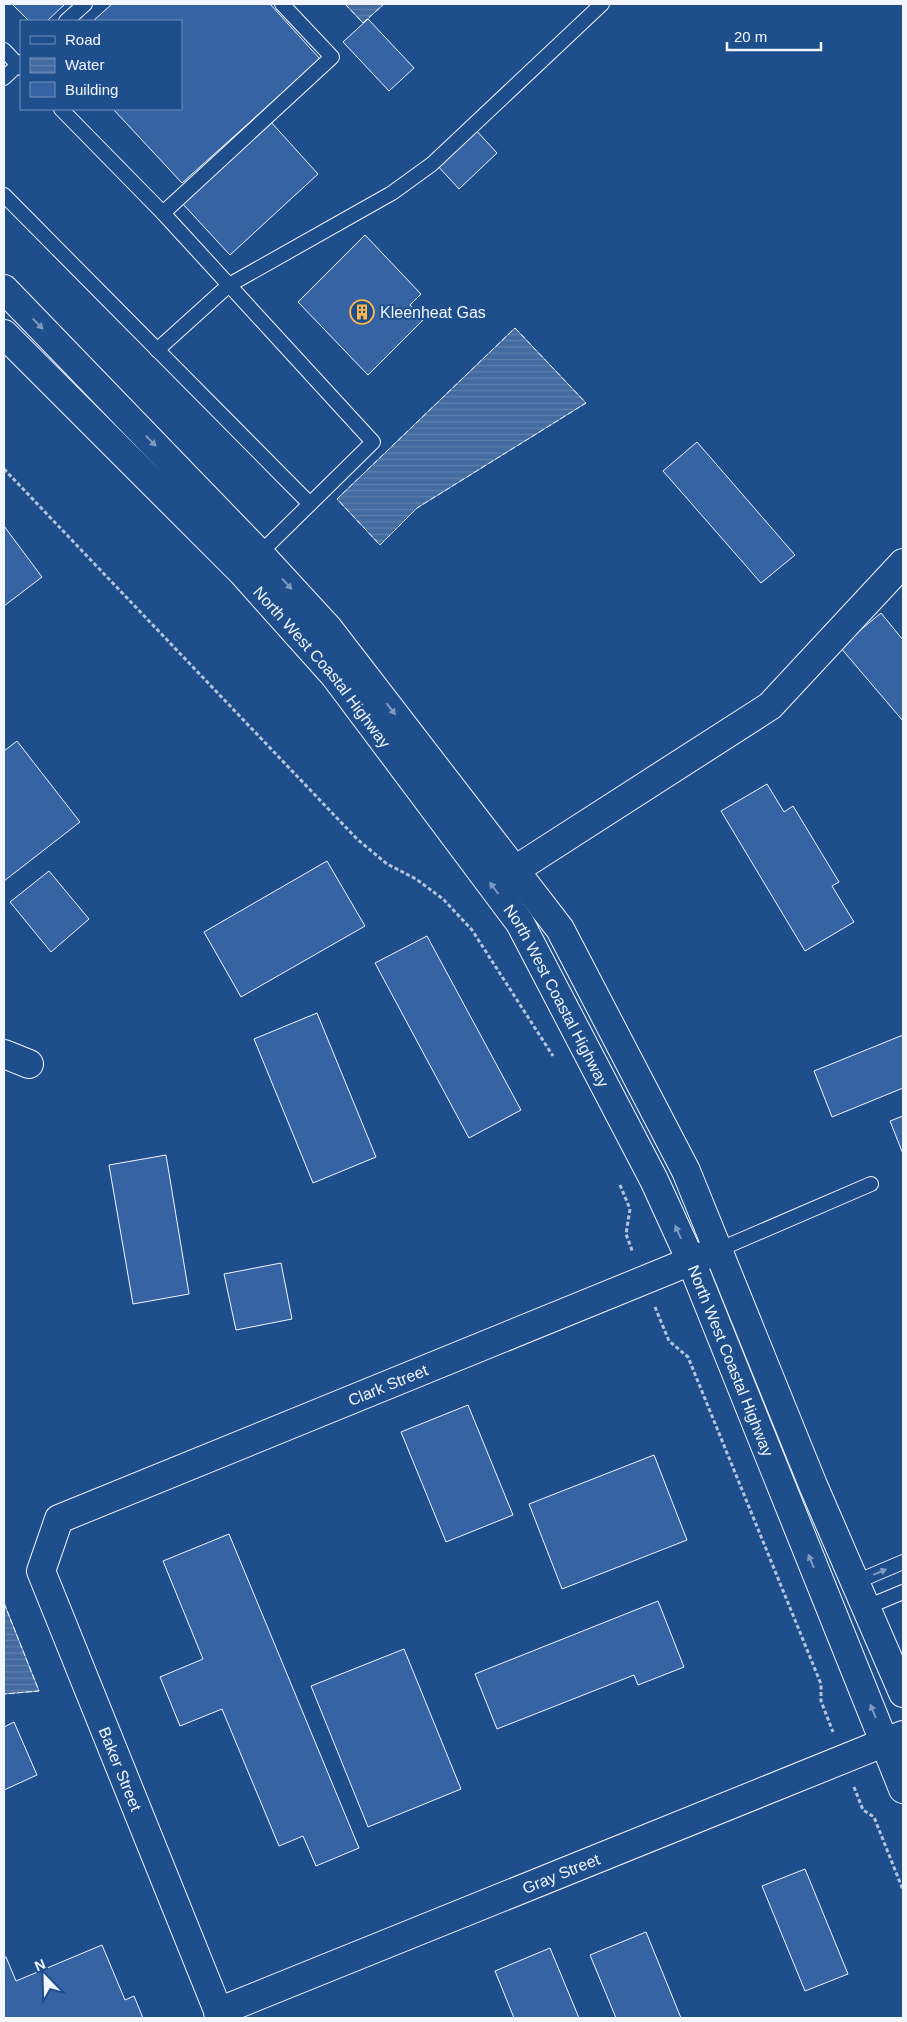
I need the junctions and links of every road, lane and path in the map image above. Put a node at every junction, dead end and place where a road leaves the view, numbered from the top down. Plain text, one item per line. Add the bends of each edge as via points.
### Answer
1 (85, 4) edge
2 (282, 4) edge
3 (602, 4) edge
4 (67, 20) edge
5 (4, 50) edge
6 (20, 65) edge
7 (4, 78) edge
8 (62, 110) edge
9 (4, 195) edge
10 (163, 213) junction
11 (230, 285) junction
12 (4, 289) edge
13 (4, 334) edge
14 (157, 350) junction
15 (4, 469) edge
16 (310, 504) junction
17 (251, 563) junction
18 (903, 563) edge
19 (515, 870) junction
20 (4, 1054) edge
21 (556, 1061) dead end
22 (29, 1064) dead end
23 (619, 1182) dead end
24 (871, 1184) dead end
25 (629, 1244) dead end
26 (718, 1250) junction
27 (691, 1261) junction
28 (664, 1328) dead end
29 (59, 1519) joint
30 (903, 1562) edge
31 (856, 1582) junction
32 (903, 1592) edge
33 (867, 1607) junction
34 (903, 1693) edge
35 (830, 1722) dead end
36 (894, 1738) edge
37 (903, 1789) edge
38 (860, 1804) dead end
39 (903, 1890) edge
40 (219, 2015) edge

1 - 4 lane
2 - 10 lane via 332,57
3 - 11 lane via 432,164 392,193
5 - 6 lane
6 - 7 lane
8 - 10 lane
9 - 14 lane
10 - 11 lane
11 - 14 lane
11 - 16 lane via 374,442
12 -> 17 main road, North West Coastal Highway
13 - 17 main road, North West Coastal Highway
14 - 16 lane
15 - 21 path via 357,839 387,864 444,899 472,930
16 - 17 lane
17 -> 19 main road, North West Coastal Highway via 328,628
27 -> 17 main road, North West Coastal Highway via 654,1180 520,923
18 - 19 main road via 770,706
19 - 26 main road, North West Coastal Highway via 560,929 686,1171
20 - 22 main road
23 - 25 path via 630,1209 626,1234
24 - 26 lane
26 - 27 main road, Clark Street
26 - 31 main road, North West Coastal Highway
27 - 29 main road, Clark Street
36 -> 27 main road, North West Coastal Highway via 784,1496
28 - 35 path via 669,1341 688,1357 821,1684 821,1701
29 - 40 main road, Baker Street via 41,1571
31 -> 30 lane
31 - 33 main road, North West Coastal Highway
32 - 33 lane
33 - 34 main road, North West Coastal Highway
36 - 37 main road, North West Coastal Highway
36 - 40 main road, Gray Street
38 - 39 path via 863,1810 874,1816

